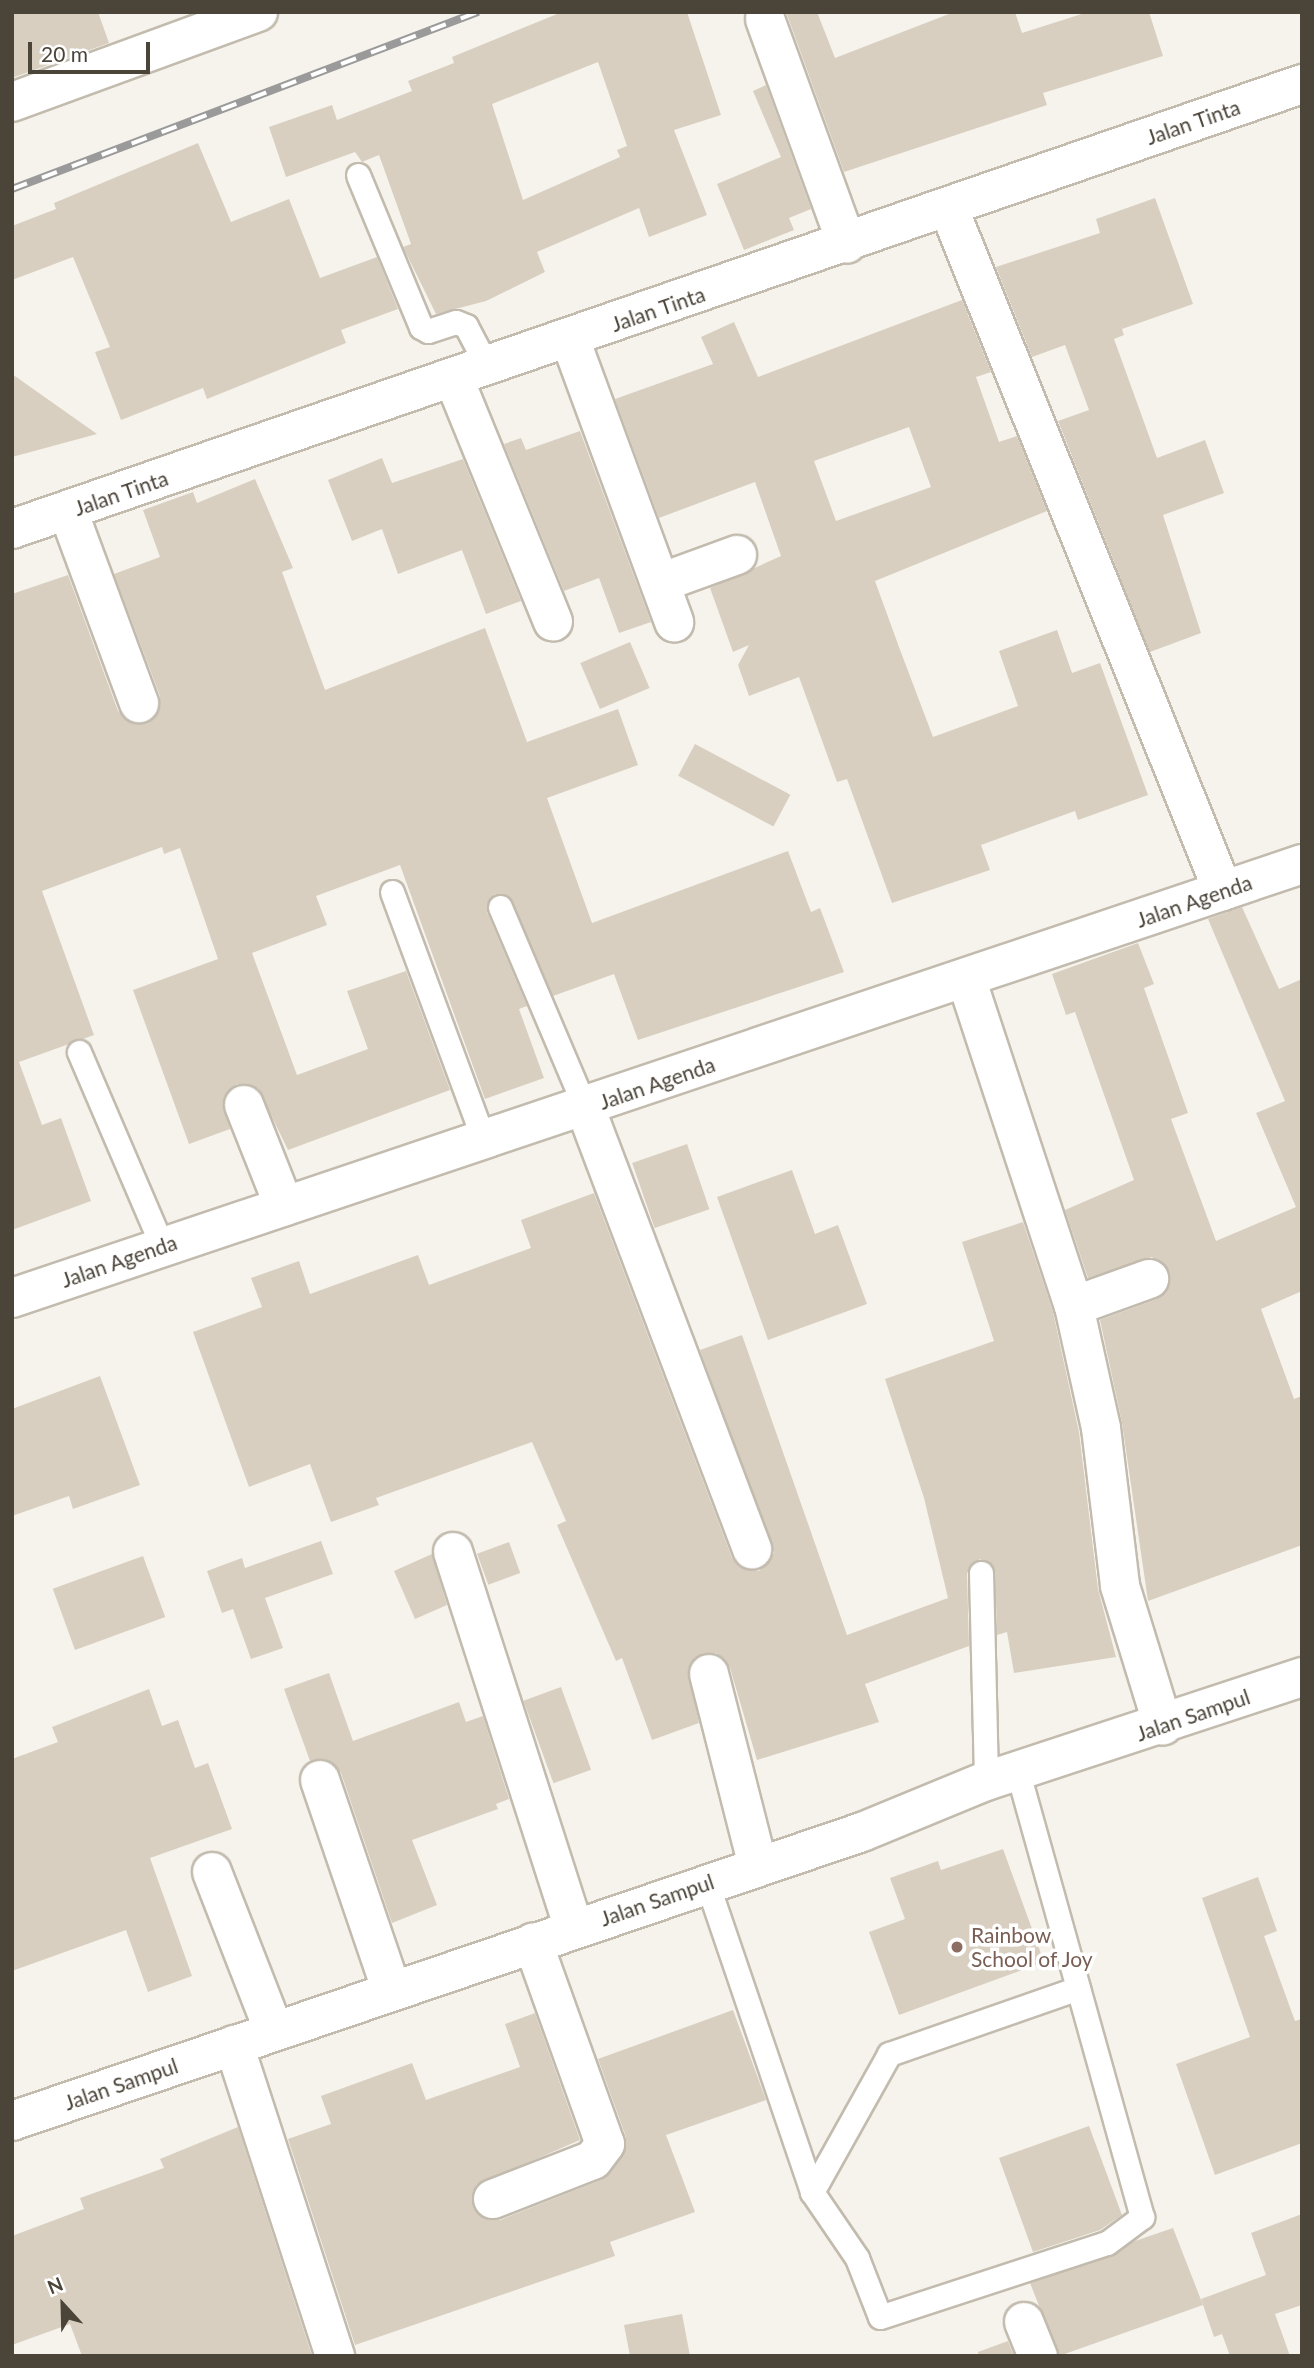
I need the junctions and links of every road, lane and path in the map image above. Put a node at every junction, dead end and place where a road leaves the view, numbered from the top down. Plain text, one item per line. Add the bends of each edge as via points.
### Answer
1 (258, 12) edge
2 (765, 19) dead end
3 (1302, 84) edge
4 (12, 102) edge
5 (358, 175) dead end
6 (949, 209) junction
7 (847, 244) junction
8 (570, 339) junction
9 (470, 372) junction
10 (68, 511) junction
11 (12, 529) edge
12 (737, 555) dead end
13 (660, 583) junction
14 (554, 622) dead end
15 (674, 622) dead end
16 (139, 703) dead end
17 (1302, 864) edge
18 (1223, 891) junction
19 (392, 892) dead end
20 (500, 906) dead end
21 (967, 978) junction
22 (79, 1052) dead end
23 (244, 1105) dead end
24 (585, 1107) junction
25 (484, 1141) junction
26 (284, 1206) junction
27 (162, 1246) junction
28 (1149, 1279) dead end
29 (12, 1298) edge
30 (1074, 1306) junction
31 (752, 1550) dead end
32 (453, 1552) dead end
33 (981, 1573) dead end
34 (709, 1674) dead end
35 (1302, 1677) edge
36 (1163, 1726) junction
37 (1002, 1776) junction
38 (320, 1780) dead end
39 (758, 1866) junction
40 (212, 1872) dead end
41 (707, 1883) junction
42 (574, 1928) junction
43 (533, 1942) junction
44 (1078, 1988) junction
45 (392, 1991) junction
46 (274, 2031) junction
47 (233, 2045) junction
48 (12, 2121) edge
49 (812, 2192) junction
50 (493, 2199) dead end
51 (335, 2356) edge

1 - 4 street
2 - 7 street
3 - 6 street, Jalan Tinta
5 - 9 lane via 421,327 428,331 456,322 466,326
6 - 7 street, Jalan Tinta
6 - 18 street
7 - 8 street, Jalan Tinta
8 - 9 street, Jalan Tinta
8 - 13 street
9 - 10 street, Jalan Tinta
9 - 14 street
10 - 11 street, Jalan Tinta
10 - 16 street
12 - 13 street
13 - 15 street
17 - 18 street, Jalan Agenda
18 - 21 street, Jalan Agenda
19 - 25 lane
20 - 24 lane
21 - 24 street, Jalan Agenda
21 - 30 street
22 - 27 lane
23 - 26 street
24 - 25 street, Jalan Agenda
24 - 31 street
25 - 26 street, Jalan Agenda
26 - 27 street, Jalan Agenda
27 - 29 street, Jalan Agenda
28 - 30 street
30 - 36 street via 1101,1428 1123,1596
32 - 42 street
33 - 37 lane
34 - 39 street
35 - 36 street, Jalan Sampul
36 - 37 street, Jalan Sampul
37 - 39 street, Jalan Sampul
37 - 44 lane
38 - 45 street
39 - 41 street, Jalan Sampul
40 - 46 street
41 - 42 street, Jalan Sampul
41 - 49 lane
42 - 43 street, Jalan Sampul
43 - 45 street, Jalan Sampul
43 - 50 street via 605,2144 593,2161
44 - 49 lane via 890,2054
44 - 49 lane via 1142,2217 1107,2243 880,2317 857,2258
45 - 46 street, Jalan Sampul
46 - 47 street, Jalan Sampul
47 - 48 street, Jalan Sampul
47 - 51 street

